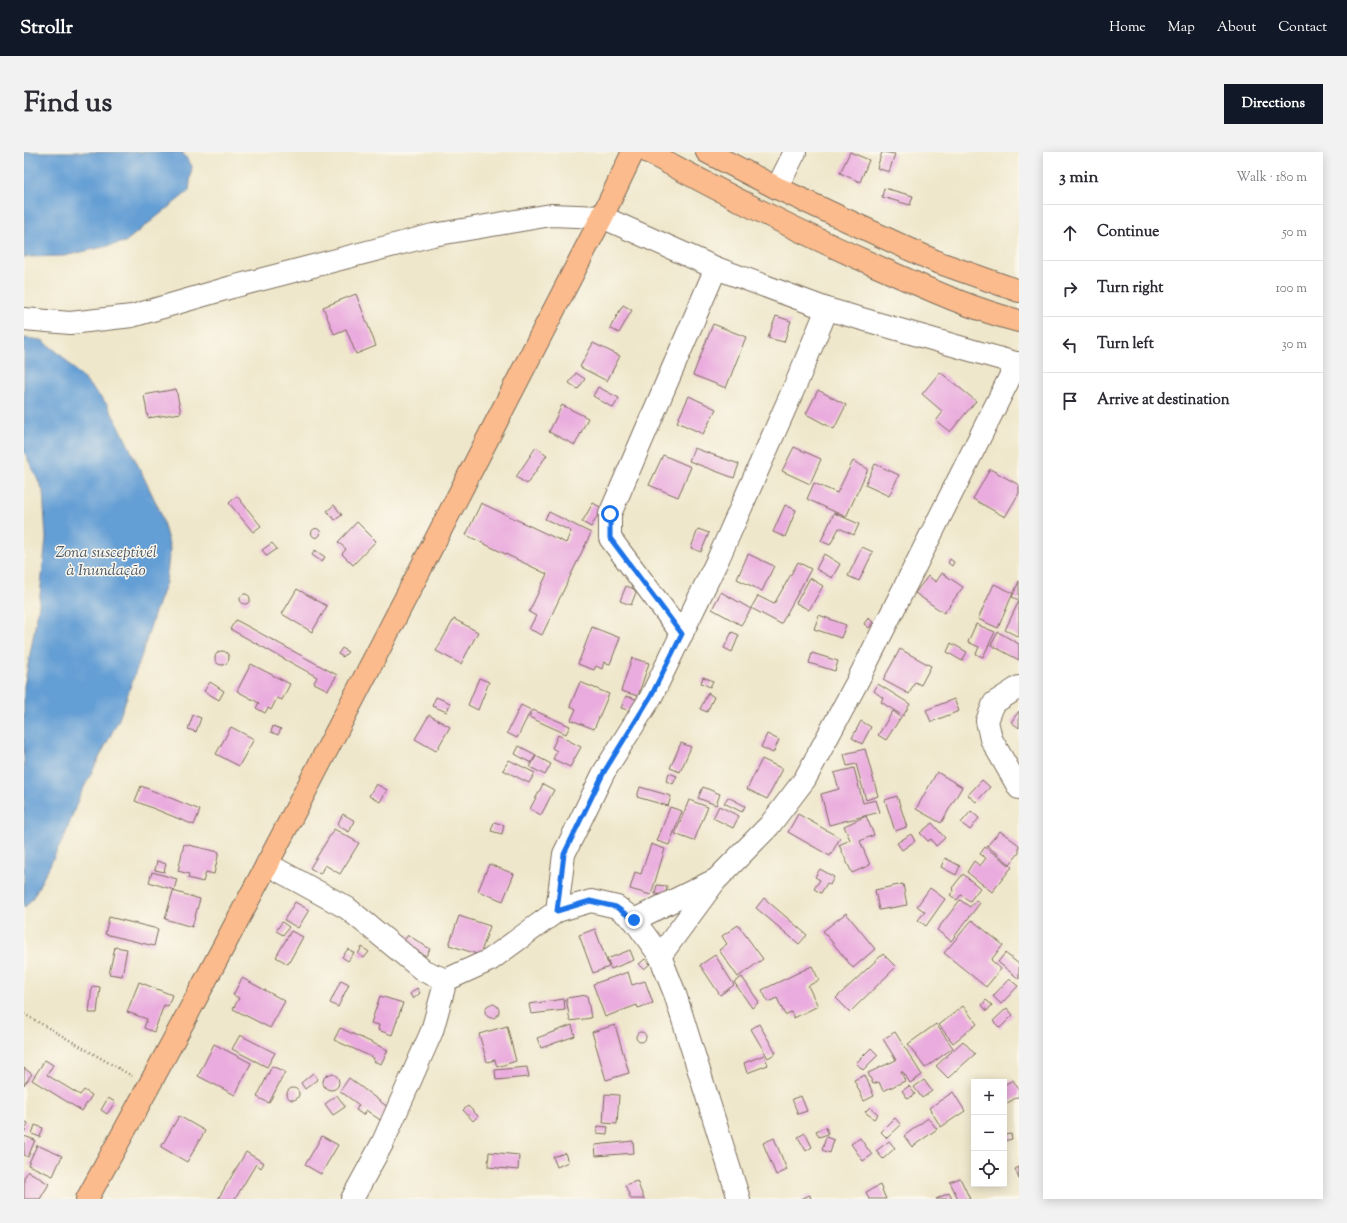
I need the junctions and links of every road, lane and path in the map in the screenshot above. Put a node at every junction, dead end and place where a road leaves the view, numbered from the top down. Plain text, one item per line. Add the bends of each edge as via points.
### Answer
1 (633, 152) edge
2 (648, 152) edge
3 (707, 152) edge
4 (795, 152) edge
5 (777, 188) junction
6 (602, 217) junction
7 (716, 268) junction
8 (1019, 291) edge
9 (827, 309) junction
10 (24, 319) edge
11 (1019, 321) edge
12 (1018, 364) edge
13 (682, 634) junction
14 (1019, 687) edge
15 (1019, 788) edge
16 (267, 864) junction
17 (716, 880) junction
18 (557, 911) junction
19 (634, 920) junction
20 (660, 956) junction
21 (446, 980) junction
22 (24, 1014) edge
23 (150, 1086) junction
24 (87, 1199) edge
25 (352, 1199) edge
26 (739, 1199) edge

1 - 6 main road
2 - 11 main road via 727,195 846,253 932,291
3 - 5 main road
4 - 5 street
5 - 8 main road via 937,262
6 - 7 street
6 - 10 street via 551,215 433,235 232,287 132,316 70,323
6 - 16 main road
7 - 9 street
7 - 13 street via 610,514 610,538
9 - 12 street
9 - 13 street via 719,557
12 - 17 street via 863,670 804,779 769,826
13 - 18 street via 651,696 604,772 564,854
14 - 15 street via 994,703 987,721 991,739
16 - 21 street via 347,908 424,971
16 - 23 main road
17 - 19 street
17 - 20 street
18 - 19 street via 590,901 616,907
18 - 21 street via 490,960
19 - 20 street
20 - 26 street via 675,994
21 - 25 street via 432,1031 383,1142
22 - 23 path
23 - 24 main road

